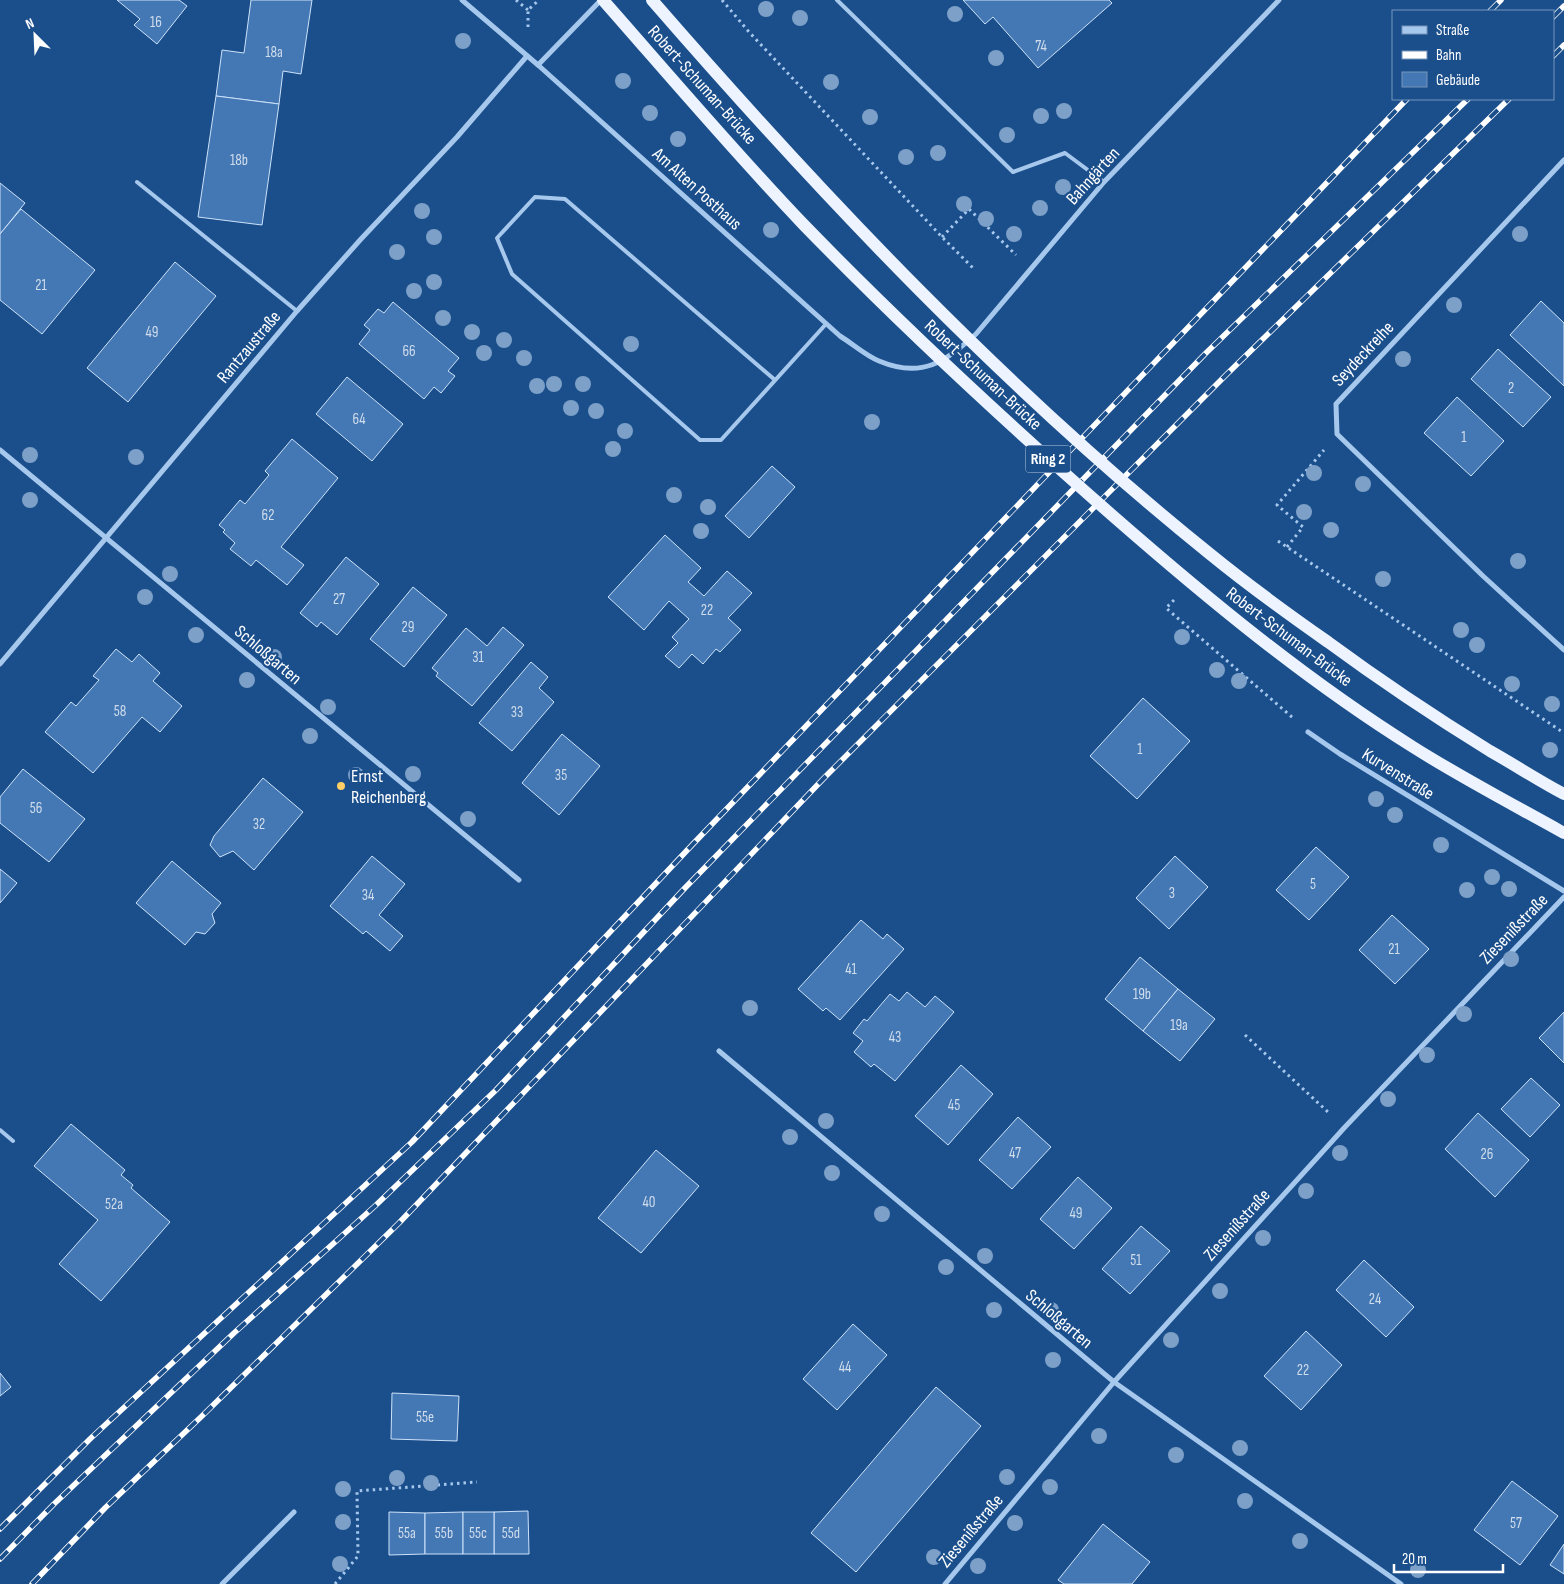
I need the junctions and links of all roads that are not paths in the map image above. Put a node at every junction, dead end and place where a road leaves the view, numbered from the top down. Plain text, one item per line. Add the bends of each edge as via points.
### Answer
1 (462, 0) edge
2 (602, 0) edge
3 (652, 0) edge
4 (837, 0) edge
5 (1279, 0) edge
6 (527, 56) junction
7 (538, 65) junction
8 (1564, 160) edge
9 (137, 182) dead end
10 (1104, 182) junction
11 (297, 311) junction
12 (826, 324) junction
13 (928, 367) joint
14 (775, 380) junction
15 (0, 450) edge
16 (106, 538) junction
17 (1564, 650) edge
18 (0, 664) edge
19 (1308, 732) road end
20 (1564, 794) edge
21 (1564, 833) edge
22 (519, 880) dead end
23 (1564, 891) edge
24 (1564, 897) edge
25 (719, 1051) dead end
26 (0, 1130) edge
27 (13, 1141) dead end
28 (1114, 1382) junction
29 (294, 1512) dead end
30 (222, 1584) edge
31 (945, 1584) edge
32 (1401, 1584) edge

1 - 6 street, Am Alten Posthaus
2 - 7 street
2 - 21 main road, Robert-Schuman-Brücke / Ring 2, bridge via 824,244 1026,440 1190,583 1265,644 1414,748
3 - 20 main road, Robert-Schuman-Brücke / Ring 2, bridge via 829,198 932,302 1052,417 1160,512 1219,561 1370,673
4 - 10 lane via 1013,172 1065,153
5 - 10 street, Bahngärten
6 - 7 street, Am Alten Posthaus
6 - 11 street, Rantzaustraße
7 - 12 street, Am Alten Posthaus
8 - 17 street, Seydeckreihe via 1336,404 1337,434
9 - 11 lane
10 - 13 street, Bahngärten via 976,334 955,353
11 - 16 street, Rantzaustraße
12 - 13 street, Am Alten Posthaus via 878,361 905,369
12 - 14 lane
14 - 14 lane via 721,440 700,440 512,274 497,238 535,197 565,199
15 - 16 street, Schloßgarten
16 - 18 street, Rantzaustraße
16 - 22 street, Schloßgarten
19 - 23 street, Kurvenstraße
24 - 28 street, Ziesenißstraße via 1344,1127
25 - 28 street, Schloßgarten
26 - 27 lane
28 - 31 street, Ziesenißstraße
28 - 32 street, Schloßgarten
29 - 30 street

